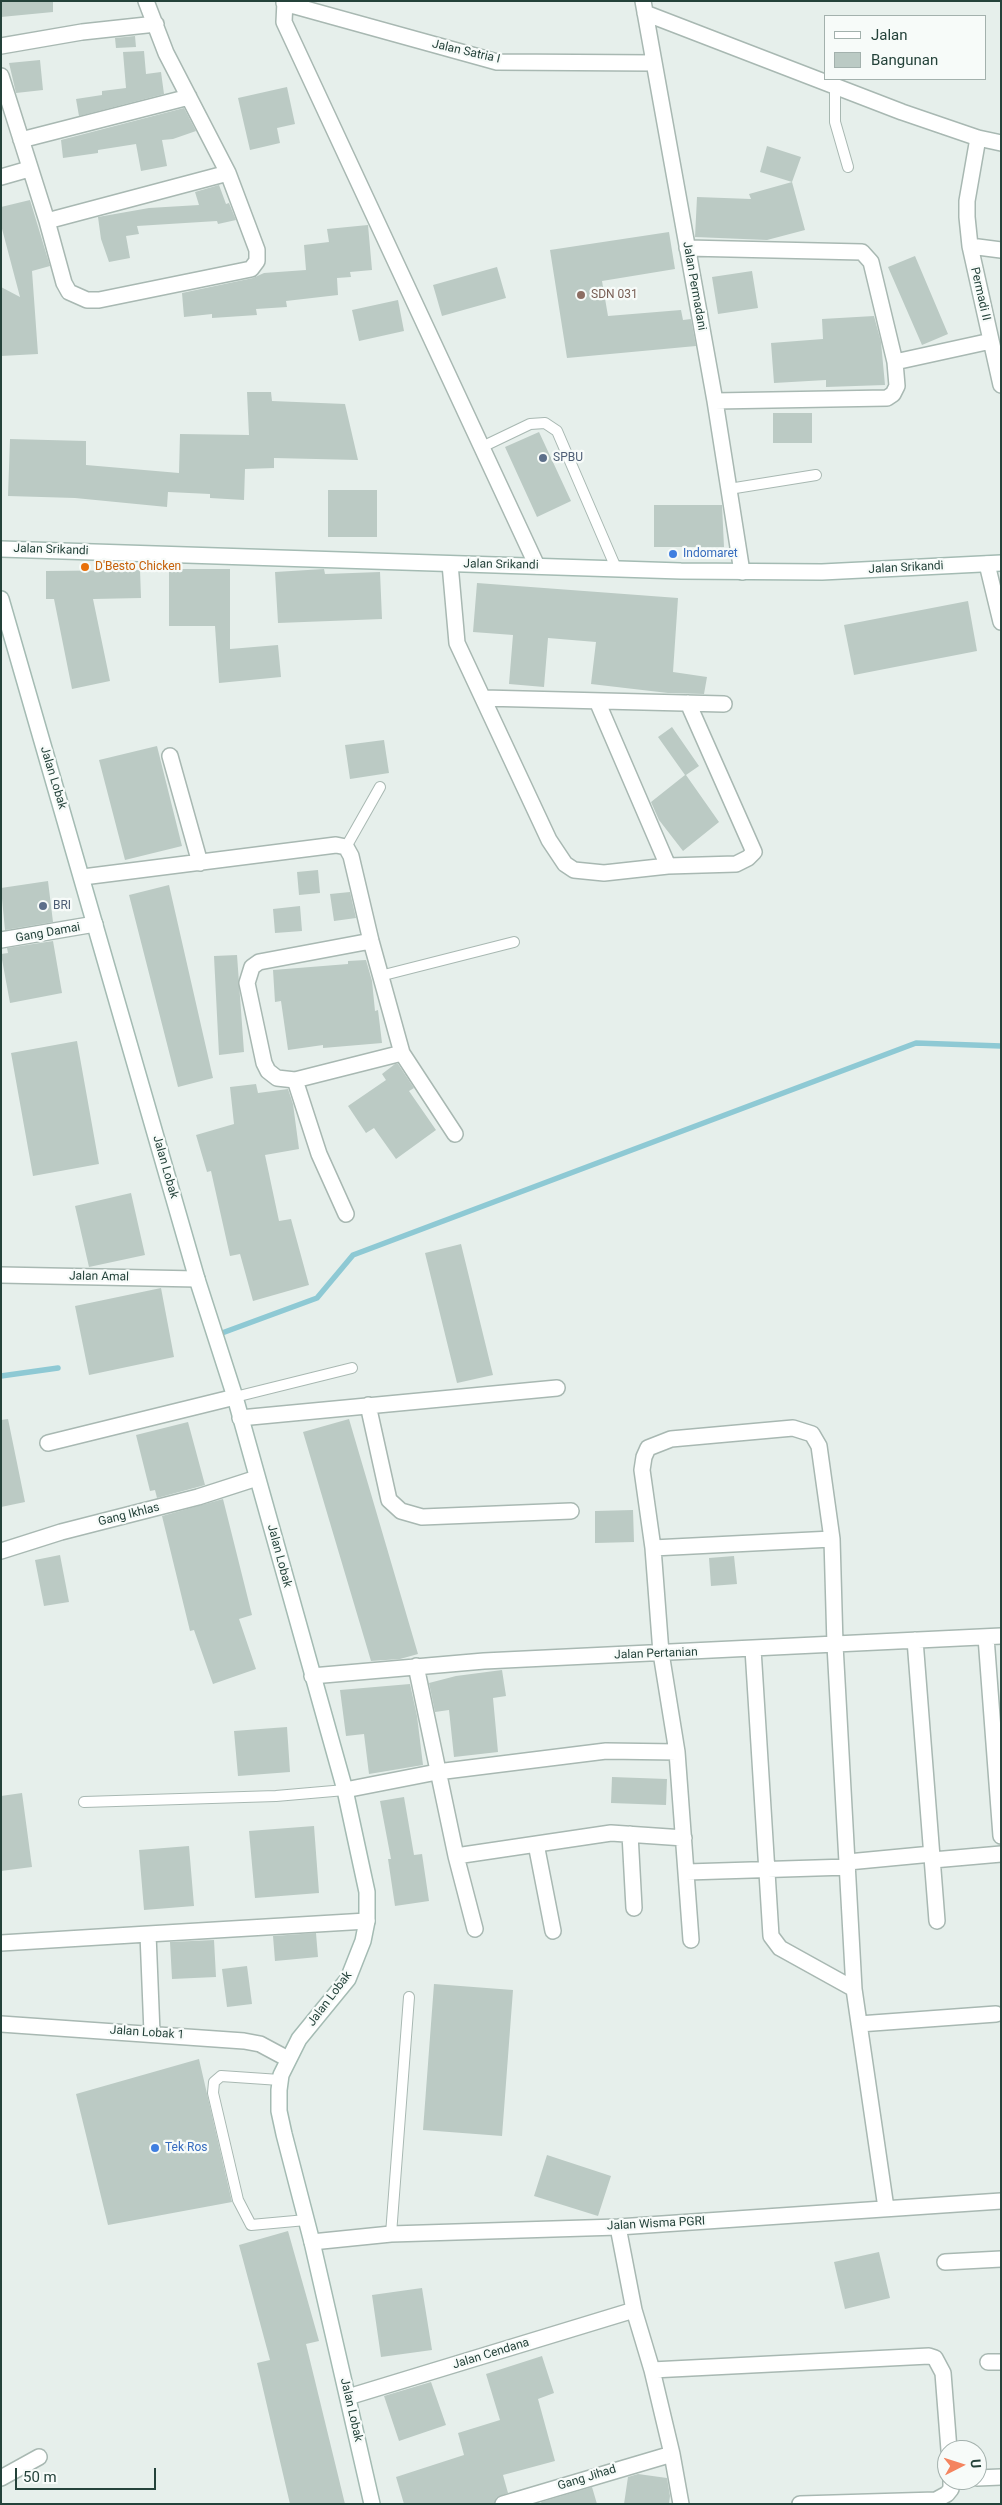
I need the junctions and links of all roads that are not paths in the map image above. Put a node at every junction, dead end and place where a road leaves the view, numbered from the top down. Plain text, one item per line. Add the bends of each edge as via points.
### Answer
1 (146, 1) edge
2 (285, 2) edge
3 (644, 7) edge
4 (156, 24) junction
5 (1, 46) edge
6 (654, 63) junction
7 (1, 76) edge
8 (835, 86) junction
9 (189, 97) junction
10 (978, 138) junction
11 (21, 140) junction
12 (1001, 143) edge
13 (848, 167) dead end
14 (30, 169) junction
15 (228, 173) junction
16 (1, 177) edge
17 (48, 221) junction
18 (970, 246) junction
19 (687, 248) junction
20 (1001, 250) edge
21 (991, 341) junction
22 (895, 362) junction
23 (1001, 386) edge
24 (715, 401) junction
25 (482, 447) junction
26 (816, 476) dead end
27 (729, 489) junction
28 (1, 548) edge
29 (994, 563) edge
30 (450, 564) junction
31 (537, 566) junction
32 (616, 568) junction
33 (742, 572) junction
34 (1, 599) edge
35 (1001, 622) edge
36 (483, 698) junction
37 (598, 701) junction
38 (688, 703) junction
39 (724, 704) dead end
40 (170, 756) dead end
41 (380, 786) dead end
42 (346, 847) junction
43 (200, 863) junction
44 (668, 866) junction
45 (83, 877) junction
46 (95, 924) junction
47 (1, 940) edge
48 (370, 941) junction
49 (514, 942) dead end
50 (380, 976) junction
51 (402, 1053) junction
52 (295, 1080) junction
53 (455, 1134) dead end
54 (346, 1214) dead end
55 (1, 1274) edge
56 (197, 1279) junction
57 (352, 1368) dead end
58 (557, 1388) dead end
59 (235, 1396) junction
60 (368, 1405) junction
61 (240, 1418) junction
62 (48, 1443) dead end
63 (258, 1478) junction
64 (571, 1511) dead end
65 (832, 1540) junction
66 (653, 1548) junction
67 (1, 1551) edge
68 (993, 1636) edge
69 (915, 1640) junction
70 (835, 1645) junction
71 (753, 1649) junction
72 (661, 1653) junction
73 (416, 1666) junction
74 (312, 1676) junction
75 (677, 1752) junction
76 (437, 1772) junction
77 (345, 1790) junction
78 (84, 1802) dead end
79 (630, 1834) junction
80 (1001, 1836) edge
81 (684, 1838) junction
82 (536, 1844) junction
83 (1001, 1854) edge
84 (456, 1856) junction
85 (933, 1857) junction
86 (848, 1865) junction
87 (767, 1871) junction
88 (687, 1872) junction
89 (634, 1908) dead end
90 (367, 1921) junction
91 (937, 1921) dead end
92 (475, 1929) dead end
93 (553, 1931) dead end
94 (148, 1934) junction
95 (692, 1940) dead end
96 (1, 1943) edge
97 (854, 1989) junction
98 (409, 1997) dead end
99 (996, 2014) dead end
100 (1, 2024) edge
101 (858, 2024) junction
102 (152, 2033) junction
103 (288, 2059) junction
104 (280, 2080) junction
105 (1001, 2201) edge
106 (886, 2208) junction
107 (306, 2220) junction
108 (618, 2227) junction
109 (391, 2234) junction
110 (312, 2242) junction
111 (1001, 2259) edge
112 (945, 2262) dead end
113 (634, 2310) junction
114 (652, 2370) junction
115 (348, 2397) junction
116 (948, 2440) edge
117 (672, 2454) junction
118 (39, 2457) dead end
119 (1001, 2477) edge
120 (1, 2478) edge
121 (987, 2478) edge
122 (949, 2490) edge
123 (372, 2504) edge
124 (503, 2504) edge
125 (681, 2504) edge
126 (800, 2504) edge

1 - 4 street
2 - 6 street, Jalan Satria I via 498,62
2 - 25 street via 284,22
3 - 6 street, Jalan Permadani
3 - 8 street
4 - 5 street
4 - 9 street via 166,53
6 - 19 street, Jalan Permadani
7 - 11 street
8 - 10 street
8 - 13 lane via 835,122
9 - 11 street
9 - 15 street
10 - 12 street
10 - 18 street, Permadi II via 967,201
11 - 14 street
14 - 16 street
14 - 17 street
15 - 17 street
15 - 17 street via 258,255 254,266 247,271 87,300 69,292 64,283
18 - 20 street
18 - 21 street, Permadi II
19 - 22 street via 862,252 871,262
19 - 24 street, Jalan Permadani
21 - 22 street
21 - 23 street, Permadi II
22 - 24 street via 897,386 887,398
24 - 27 street, Jalan Permadani
25 - 31 street
25 - 32 lane via 530,424 545,423 557,432
26 - 27 lane
27 - 33 street, Jalan Permadani
28 - 30 street, Jalan Srikandi
29 - 33 street, Jalan Srikandi via 822,572
29 - 35 street
30 - 31 street, Jalan Srikandi
30 - 36 street via 457,643
31 - 32 street, Jalan Srikandi
32 - 33 street, Jalan Srikandi
34 - 45 street, Jalan Lobak
36 - 37 street
36 - 44 street via 549,840 564,864 587,873
37 - 38 street
37 - 44 street
38 - 39 street
38 - 44 street via 754,852 736,864
40 - 43 street
41 - 42 lane
42 - 43 street via 336,845
42 - 48 street via 351,856
43 - 45 street
45 - 46 street, Jalan Lobak
46 - 47 street, Gang Damai
46 - 56 street, Jalan Lobak
48 - 50 street
48 - 52 street via 259,962 248,974 247,983 264,1063 277,1078
49 - 50 lane
50 - 51 street
51 - 52 street
51 - 53 street
52 - 54 street via 319,1154
55 - 56 street, Jalan Amal
56 - 59 street, Jalan Lobak
57 - 59 lane
58 - 60 street
59 - 61 street, Jalan Lobak
59 - 62 street
60 - 61 street
60 - 64 street via 389,1500 401,1511 422,1517
61 - 63 street, Jalan Lobak
63 - 67 street, Gang Ikhlas
63 - 74 street, Jalan Lobak
65 - 66 street
65 - 66 street via 819,1446 812,1434 793,1428 671,1439 648,1448 642,1470
65 - 70 street
66 - 72 street
68 - 69 street, Jalan Pertanian
68 - 80 street
69 - 70 street, Jalan Pertanian
69 - 85 street
70 - 71 street, Jalan Pertanian
70 - 86 street
71 - 72 street, Jalan Pertanian
71 - 87 street
72 - 73 street, Jalan Pertanian
72 - 75 street
73 - 74 street, Jalan Pertanian
73 - 76 street
74 - 77 street, Jalan Lobak
75 - 76 street via 606,1751
75 - 81 street
76 - 77 street
76 - 84 street
77 - 78 lane via 276,1796
77 - 90 street, Jalan Lobak via 366,1892
79 - 81 street
79 - 82 street via 610,1833
79 - 89 street
81 - 88 street
82 - 84 street
82 - 93 street
83 - 85 street
84 - 92 street
85 - 86 street
85 - 91 street
86 - 87 street
86 - 97 street
87 - 88 street
87 - 97 street via 771,1936 780,1948
88 - 95 street
90 - 94 street
90 - 103 street, Jalan Lobak via 361,1949 348,1979 299,2039
94 - 96 street
94 - 102 street
97 - 101 street
98 - 109 lane
99 - 101 street
100 - 102 street, Jalan Lobak 1
101 - 106 street
102 - 103 street, Jalan Lobak 1 via 244,2040 260,2044
103 - 104 street, Jalan Lobak
104 - 107 street, Jalan Lobak via 279,2112
104 - 107 lane via 221,2076 214,2082 213,2093 238,2200 251,2225
105 - 106 street, Jalan Wisma PGRI
106 - 108 street, Jalan Wisma PGRI
107 - 110 street, Jalan Lobak
108 - 109 street, Jalan Wisma PGRI
108 - 113 street
109 - 110 street, Jalan Wisma PGRI
110 - 115 street, Jalan Lobak
111 - 112 street
113 - 114 street
113 - 115 street, Jalan Cendana
114 - 116 street via 929,2356 935,2358 943,2373
114 - 117 street
115 - 123 street, Jalan Lobak
117 - 124 street, Gang Jihad
117 - 125 street
118 - 120 street
119 - 121 street
122 - 126 street via 936,2500

